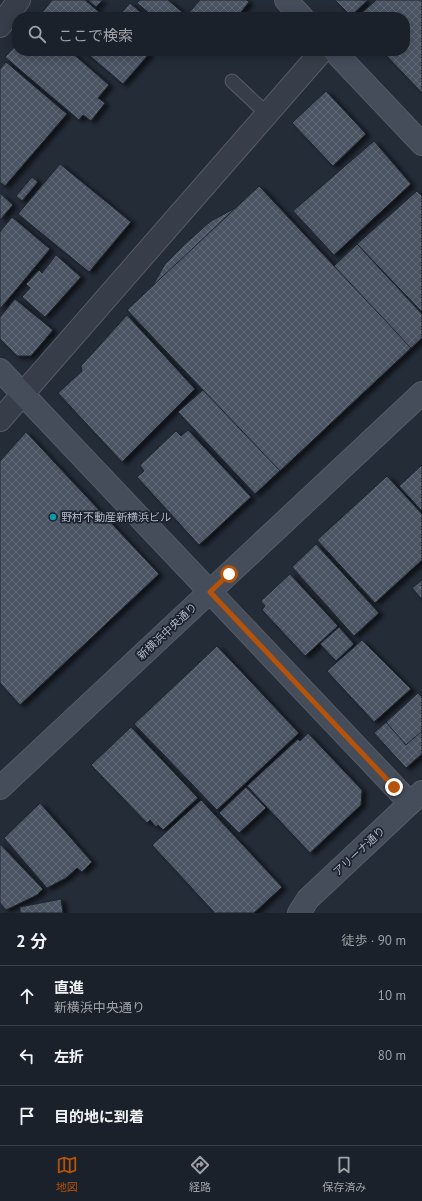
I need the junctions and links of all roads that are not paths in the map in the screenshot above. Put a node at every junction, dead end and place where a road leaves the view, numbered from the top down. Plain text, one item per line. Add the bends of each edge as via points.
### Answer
1 (19, 0) edge
2 (286, 0) edge
3 (297, 12) edge
4 (0, 26) edge
5 (318, 56) edge
6 (339, 56) edge
7 (232, 81) dead end
8 (267, 114) junction
9 (422, 144) edge
10 (0, 370) edge
11 (422, 393) edge
12 (23, 394) junction
13 (0, 420) edge
14 (210, 592) junction
15 (0, 788) edge
16 (416, 798) edge
17 (299, 913) edge

1 - 4 street
2 - 3 street
5 - 8 street
6 - 9 street
7 - 8 lane
8 - 12 street
10 - 12 street
11 - 14 street, 新横浜中央通り
12 - 13 street
12 - 14 street
14 - 15 street, 新横浜中央通り
14 - 16 street
16 - 17 street, アリーナ通り via 308,899

